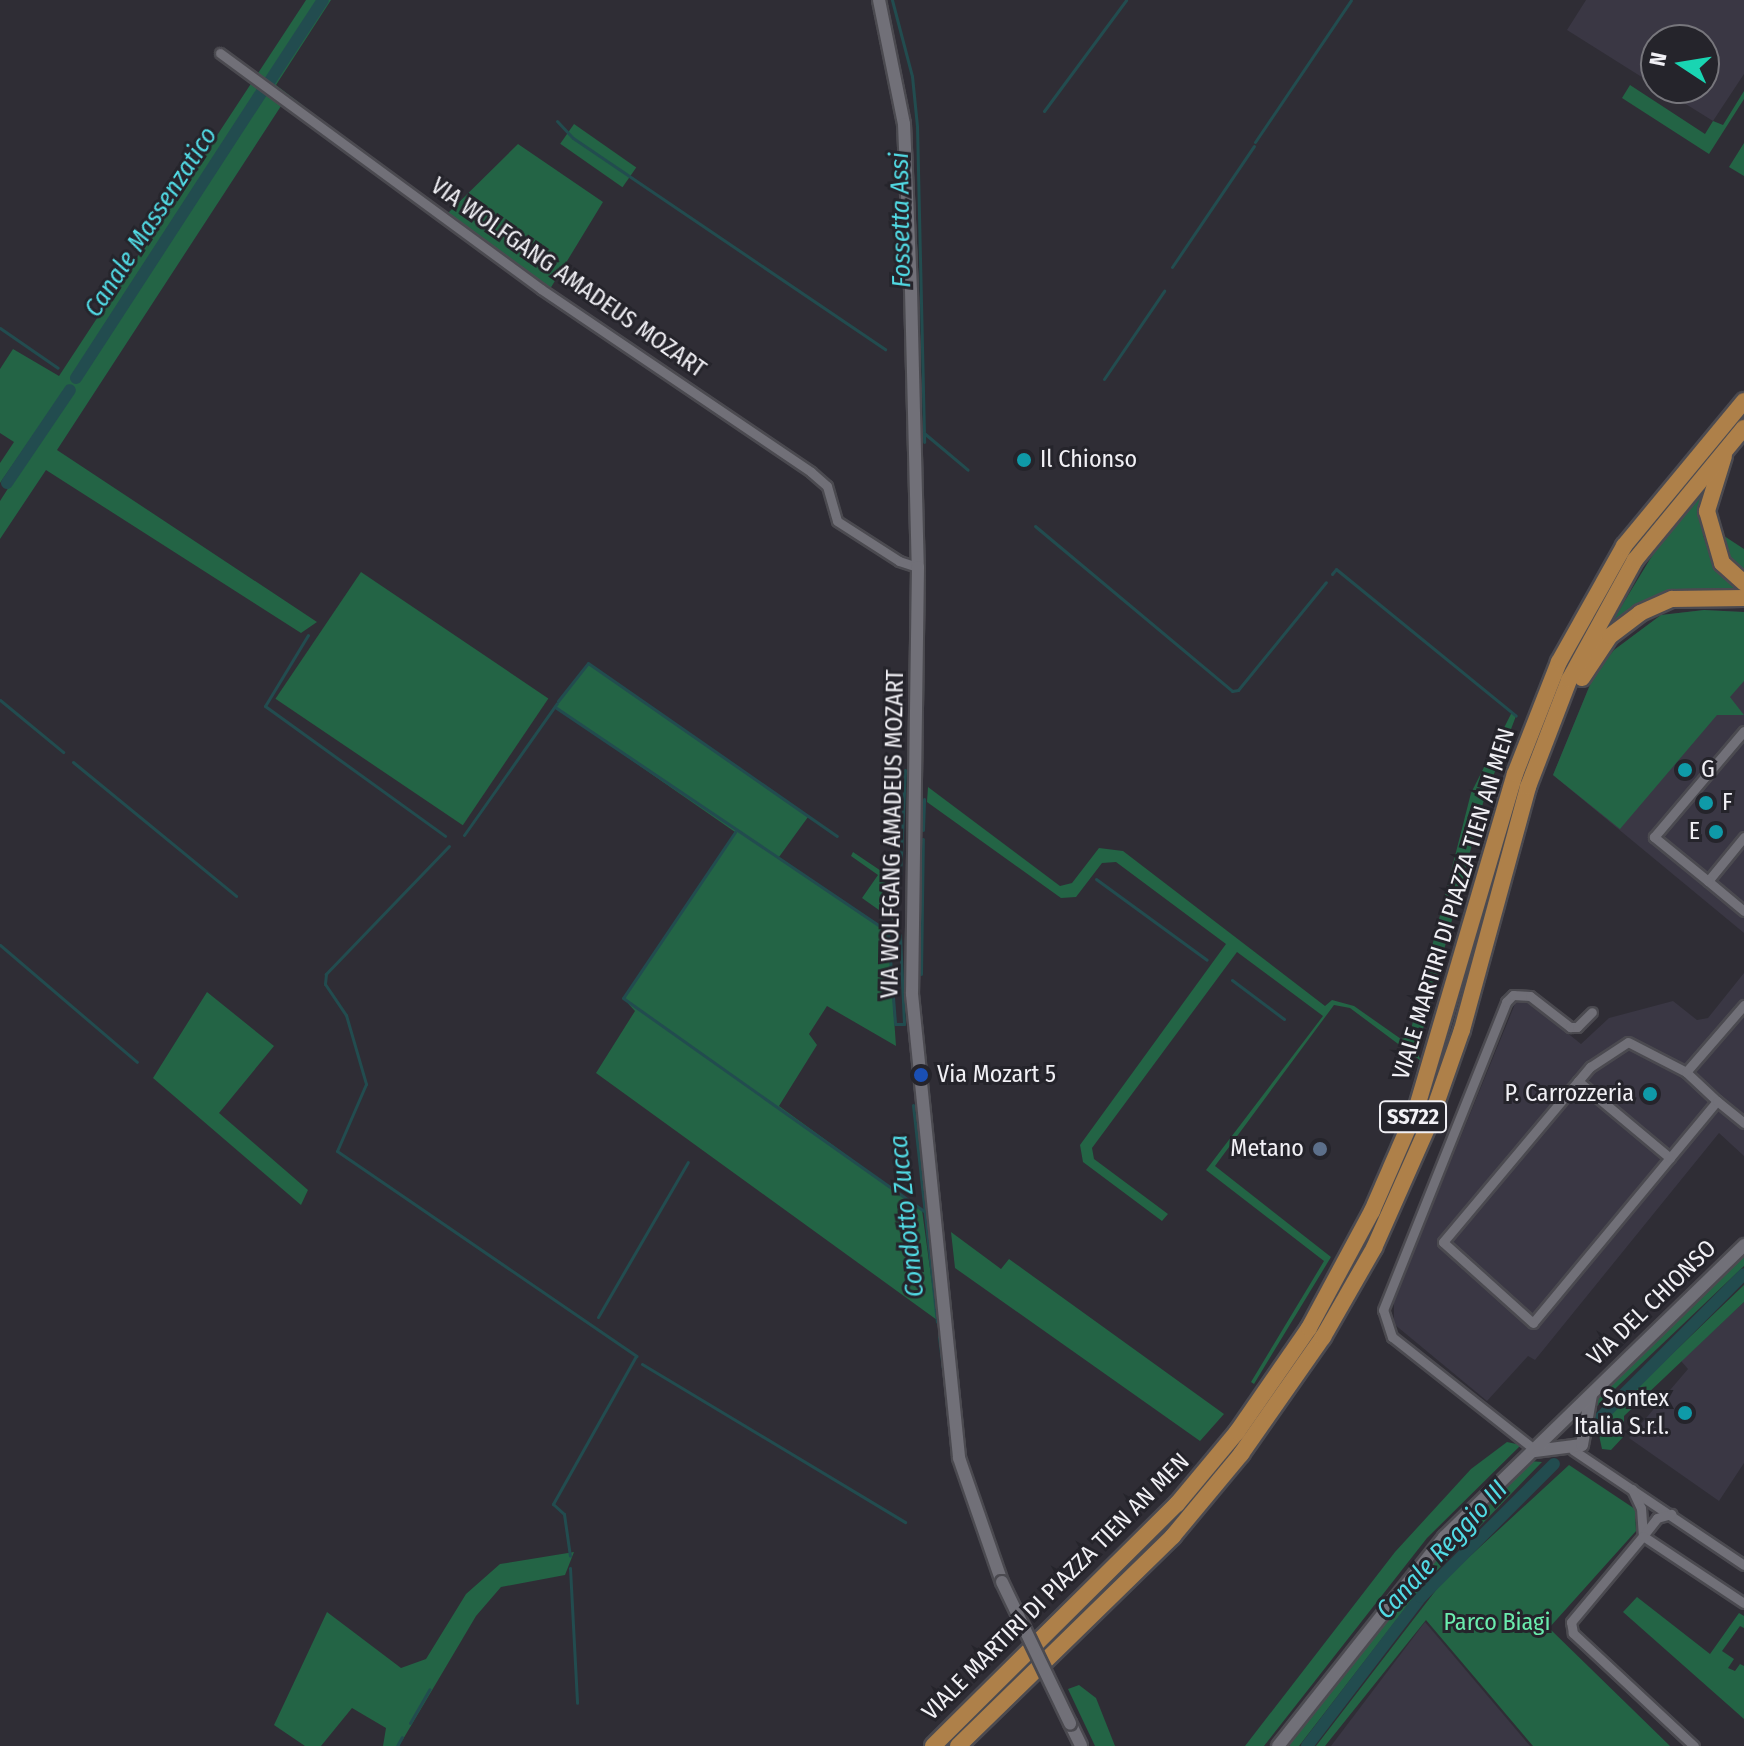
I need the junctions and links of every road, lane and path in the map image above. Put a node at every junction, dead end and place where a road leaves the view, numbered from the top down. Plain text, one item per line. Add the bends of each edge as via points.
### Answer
1 (879, 0) edge
2 (220, 53) dead end
3 (1744, 401) edge
4 (1744, 428) edge
5 (1728, 445) junction
6 (918, 567) junction
7 (1744, 583) edge
8 (1744, 598) edge
9 (1744, 731) edge
10 (1539, 757) junction
11 (1744, 837) edge
12 (1708, 881) junction
13 (1744, 911) edge
14 (1744, 1005) edge
15 (1592, 1012) dead end
16 (1686, 1072) junction
17 (1578, 1081) junction
18 (1717, 1101) junction
19 (1744, 1123) edge
20 (1670, 1158) junction
21 (1744, 1245) edge
22 (1591, 1393) junction
23 (1569, 1418) junction
24 (1554, 1433) junction
25 (1585, 1435) junction
26 (1566, 1449) junction
27 (1533, 1450) junction
28 (1601, 1465) junction
29 (1630, 1486) junction
30 (1671, 1514) junction
31 (1643, 1536) junction
32 (1744, 1565) edge
33 (1744, 1603) edge
34 (933, 1746) edge
35 (958, 1746) edge
36 (1081, 1746) edge
37 (1278, 1746) edge
38 (1694, 1746) edge

1 - 6 street, VIA WOLFGANG AMADEUS MOZART via 899,83 906,152
2 - 6 street, VIA WOLFGANG AMADEUS MOZART via 506,265 811,472 827,486 837,521 899,561
3 - 34 highway, VIALE MARTIRI DI PIAZZA TIEN AN MEN / SS722 via 1624,546 1559,662 1515,774 1416,1110 1372,1211 1309,1328 1237,1432 1177,1504
4 - 5 highway, VIALE MARTIRI DI PIAZZA TIEN AN MEN / SS722
5 - 7 highway, SS722 via 1707,511 1722,563
5 - 10 highway, VIALE MARTIRI DI PIAZZA TIEN AN MEN / SS722 via 1660,525 1614,593 1569,680
6 - 36 street, VIA WOLFGANG AMADEUS MOZART, bridge via 912,994 958,1447 971,1503 1002,1582
8 - 10 highway, SS722 via 1672,599 1622,624 1587,667
9 - 12 street via 1654,837
10 - 35 highway, VIALE MARTIRI DI PIAZZA TIEN AN MEN / SS722 via 1439,1097 1396,1201 1347,1296 1291,1386 1209,1495 1136,1574
11 - 12 street
12 - 13 street
14 - 16 street
15 - 27 street via 1577,1027 1530,996 1513,995 1506,1002 1383,1310 1386,1329 1396,1341
16 - 17 street via 1628,1042
16 - 18 street
17 - 20 street
17 - 20 street via 1443,1242 1533,1323
18 - 19 street
18 - 20 street
21 - 22 street, VIA DEL CHIONSO
22 - 23 street, VIA DEL CHIONSO
22 - 25 street, VIA DEL CHIONSO
23 - 24 street, VIA DEL CHIONSO
23 - 25 street
24 - 26 street
24 - 27 street, VIA DEL CHIONSO
25 - 26 street
25 - 28 street
26 - 27 street
26 - 28 street
27 - 37 street, VIA DEL CHIONSO via 1419,1564
28 - 29 street
29 - 30 street
29 - 31 street via 1641,1508
30 - 31 street via 1657,1518
30 - 32 street
31 - 33 street
31 - 38 street via 1573,1618 1572,1630

